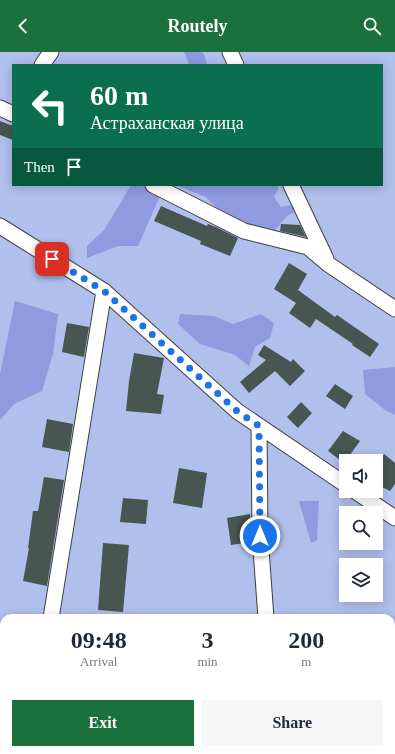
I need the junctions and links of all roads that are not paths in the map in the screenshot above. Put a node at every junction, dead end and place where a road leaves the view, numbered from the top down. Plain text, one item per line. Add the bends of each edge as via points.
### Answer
1 (51, 52) edge
2 (230, 52) edge
3 (43, 64) edge
4 (236, 64) edge
5 (155, 186) edge
6 (292, 186) edge
7 (0, 226) edge
8 (328, 264) junction
9 (104, 291) junction
10 (395, 309) edge
11 (259, 426) junction
12 (339, 480) edge
13 (365, 498) edge
14 (395, 518) edge
15 (52, 614) edge
16 (269, 614) edge

1 - 3 street
2 - 4 street
5 - 8 street via 244,231 308,247
6 - 8 street
7 - 9 street
8 - 10 street
9 - 11 street via 237,411
9 - 15 street
11 - 12 street
11 - 16 street via 260,536
13 - 14 street

